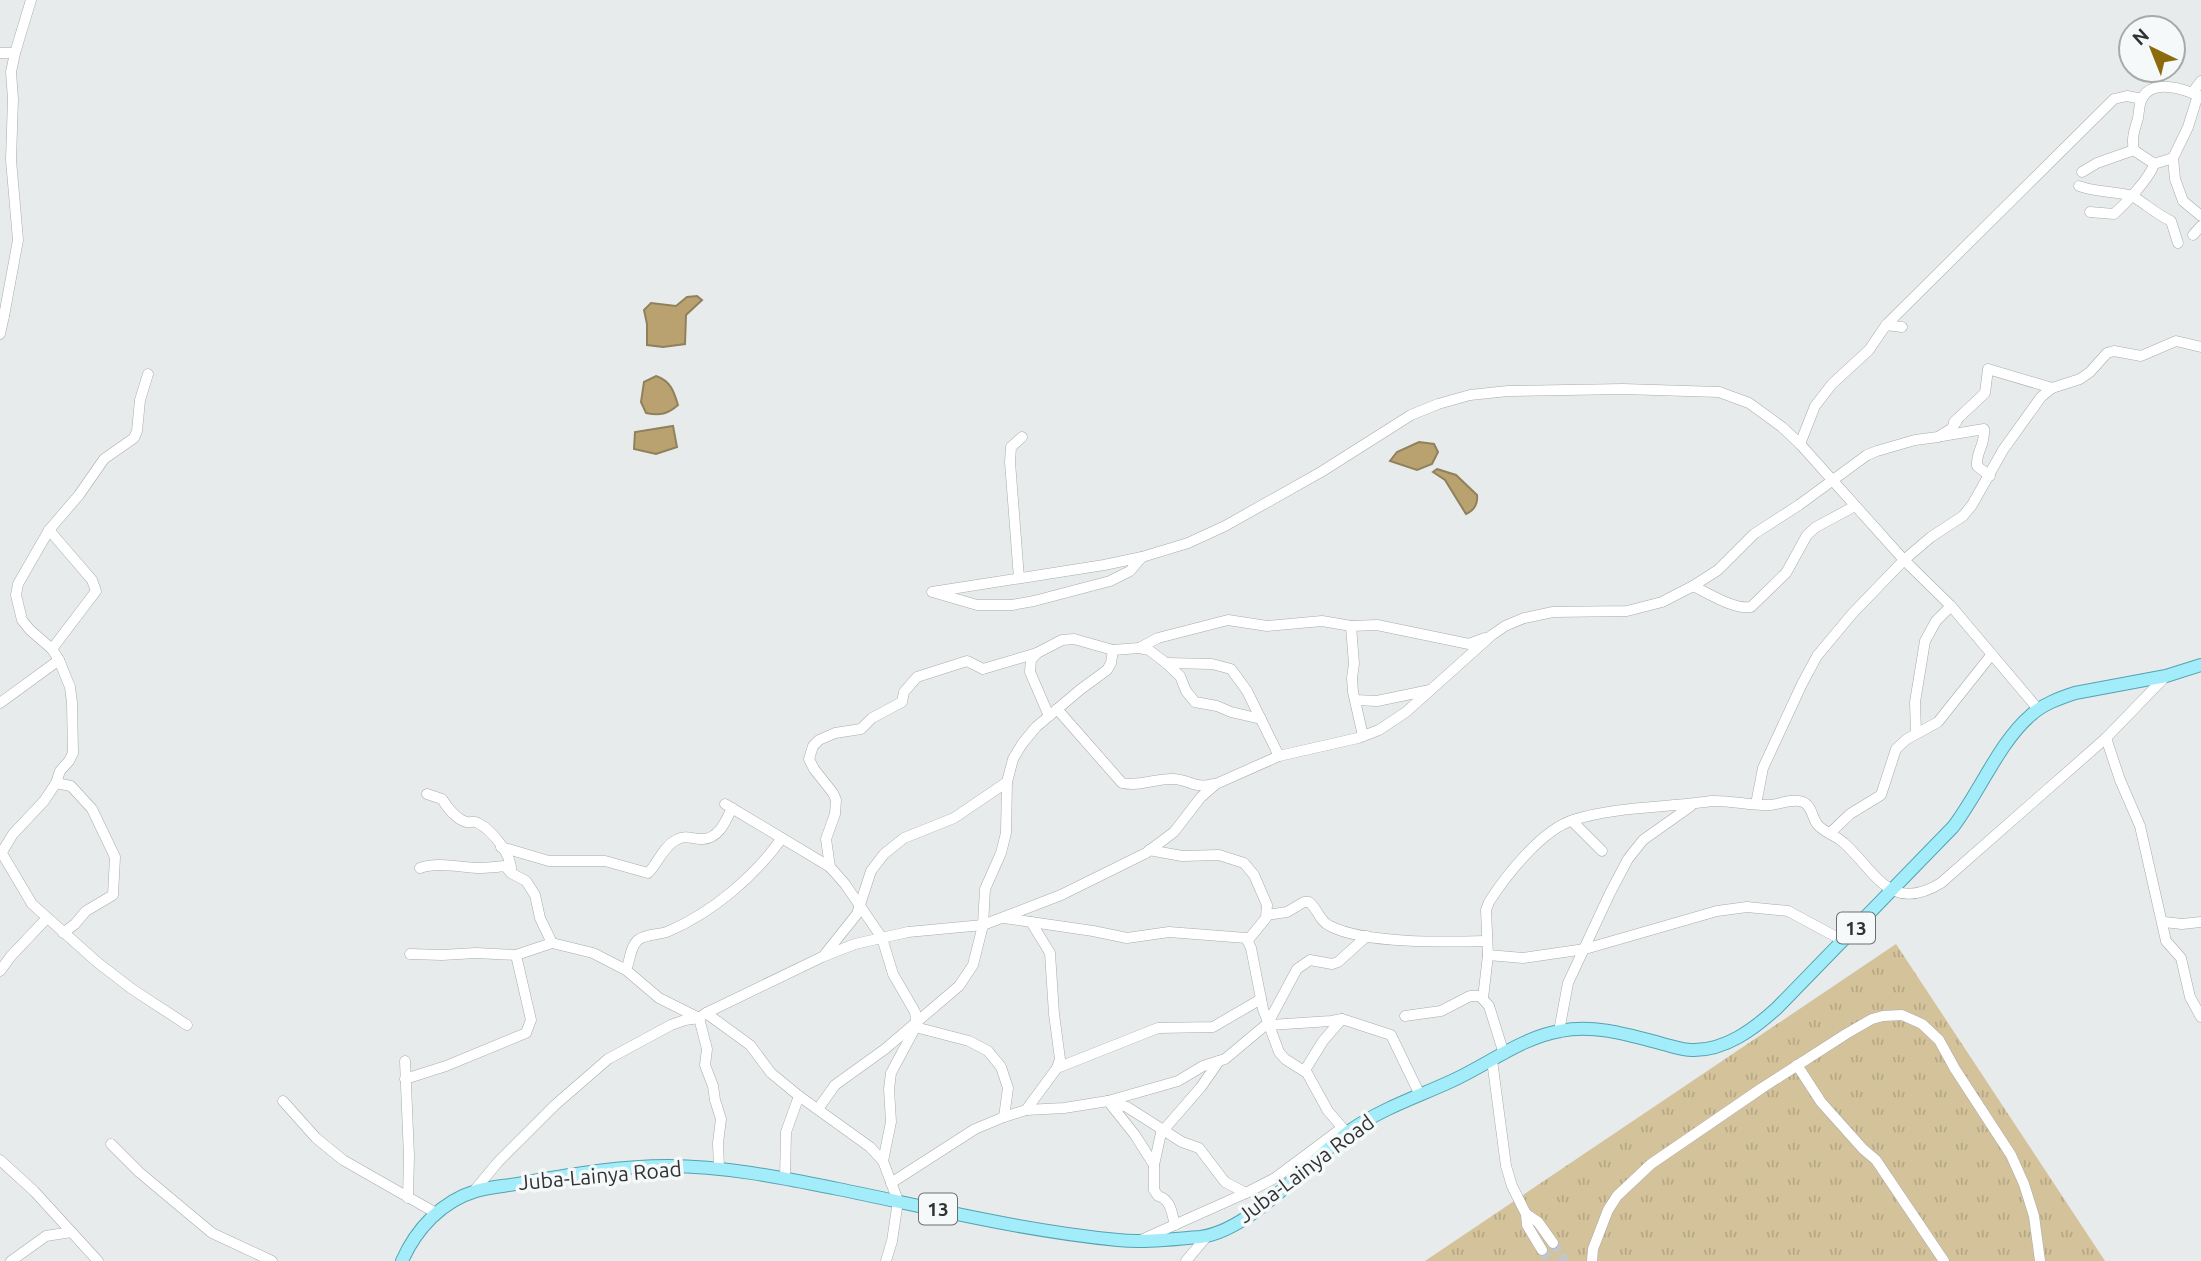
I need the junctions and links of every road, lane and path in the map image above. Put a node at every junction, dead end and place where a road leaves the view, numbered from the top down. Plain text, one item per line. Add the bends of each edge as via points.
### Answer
1 (31, 0) edge
2 (0, 53) edge
3 (15, 53) junction
4 (2201, 81) edge
5 (2197, 95) edge
6 (2141, 99) junction
7 (2134, 150) junction
8 (2173, 158) junction
9 (2154, 164) junction
10 (2082, 172) dead end
11 (2079, 186) dead end
12 (2132, 196) junction
13 (2090, 212) dead end
14 (2201, 216) edge
15 (2201, 226) edge
16 (2193, 235) dead end
17 (2178, 243) dead end
18 (2, 315) edge
19 (1886, 325) junction
20 (1902, 327) dead end
21 (0, 334) edge
22 (2201, 347) edge
23 (148, 374) dead end
24 (2052, 388) junction
25 (1957, 421) dead end
26 (1022, 437) dead end
27 (1938, 437) junction
28 (1800, 444) junction
29 (1990, 475) junction
30 (1832, 481) junction
31 (1855, 506) junction
32 (49, 530) junction
33 (1142, 557) junction
34 (1904, 560) junction
35 (1019, 578) junction
36 (1693, 586) junction
37 (1951, 606) junction
38 (1351, 626) junction
39 (1492, 635) junction
40 (1139, 648) junction
41 (52, 649) junction
42 (1113, 650) junction
43 (1037, 653) junction
44 (1992, 654) junction
45 (59, 660) junction
46 (1166, 663) junction
47 (2201, 665) edge
48 (2166, 676) junction
49 (1431, 690) junction
50 (1355, 700) junction
51 (0, 703) edge
52 (1057, 709) junction
53 (2038, 709) junction
54 (1049, 716) junction
55 (1261, 719) junction
56 (1916, 733) junction
57 (1363, 736) junction
58 (2106, 738) junction
59 (1279, 756) junction
60 (1007, 782) junction
61 (56, 783) junction
62 (1216, 783) junction
63 (427, 794) dead end
64 (1693, 804) junction
65 (1756, 804) junction
66 (1572, 821) junction
67 (1830, 834) junction
68 (782, 838) junction
69 (501, 847) junction
70 (1149, 850) junction
71 (1, 851) edge
72 (1602, 851) dead end
73 (830, 867) junction
74 (420, 868) dead end
75 (511, 873) junction
76 (1893, 890) junction
77 (860, 906) junction
78 (1267, 915) junction
79 (47, 918) junction
80 (1004, 918) junction
81 (1031, 922) junction
82 (2164, 922) junction
83 (2201, 922) edge
84 (983, 925) junction
85 (63, 933) junction
86 (1367, 936) junction
87 (882, 938) junction
88 (1248, 940) junction
89 (1844, 940) junction
90 (1486, 941) junction
91 (552, 943) junction
92 (1585, 949) junction
93 (410, 954) dead end
94 (516, 955) junction
95 (1488, 955) junction
96 (822, 957) junction
97 (626, 970) junction
98 (0, 971) edge
99 (1483, 998) junction
100 (1261, 999) junction
101 (703, 1016) junction
102 (1405, 1016) dead end
103 (2201, 1017) edge
104 (1342, 1019) junction
105 (916, 1024) junction
106 (1268, 1024) junction
107 (187, 1025) dead end
108 (1559, 1031) junction
109 (1504, 1054) junction
110 (1492, 1060) junction
111 (405, 1061) dead end
112 (1219, 1061) junction
113 (1797, 1065) junction
114 (1057, 1068) junction
115 (1304, 1070) junction
116 (405, 1079) junction
117 (1420, 1095) junction
118 (799, 1096) junction
119 (283, 1101) dead end
120 (1108, 1101) junction
121 (818, 1110) junction
122 (1026, 1110) junction
123 (1004, 1117) junction
124 (1163, 1130) junction
125 (1345, 1130) junction
126 (111, 1144) dead end
127 (0, 1160) edge
128 (883, 1161) junction
129 (1154, 1165) junction
130 (719, 1169) junction
131 (785, 1179) junction
132 (891, 1183) junction
133 (473, 1192) junction
134 (1246, 1193) junction
135 (408, 1198) junction
136 (898, 1201) junction
137 (436, 1213) junction
138 (1526, 1214) junction
139 (1175, 1225) junction
140 (71, 1233) junction
141 (1207, 1236) junction
142 (1139, 1241) junction
143 (1553, 1243) tunnel mouth
144 (1542, 1250) tunnel mouth
145 (11, 1261) edge
146 (98, 1261) edge
147 (272, 1261) edge
148 (402, 1261) edge
149 (886, 1261) edge
150 (1186, 1261) edge
151 (1592, 1261) edge
152 (1944, 1261) edge
153 (2040, 1261) edge

1 - 3 street
2 - 3 street
3 - 18 street via 11,160 18,240
4 - 5 street
5 - 6 street via 2162,88
5 - 8 street
6 - 7 street
6 - 19 street via 2114,99
7 - 9 street
7 - 10 street
8 - 9 street
8 - 14 street via 2183,201
9 - 12 street
11 - 12 street
12 - 13 street via 2114,214
12 - 17 street via 2171,221
15 - 16 street
18 - 21 street
19 - 20 street
19 - 28 street via 1869,350 1815,406
22 - 24 street via 2176,341 2141,356 2107,352 2080,379
23 - 32 street via 134,438 104,459
24 - 27 street via 1988,369 1985,393
24 - 29 street via 2003,450
25 - 27 street
26 - 35 street via 1011,447 1010,462
27 - 29 street via 1984,429 1977,466
27 - 30 street via 1877,451
28 - 30 street
28 - 33 street via 1749,403 1719,392 1623,389 1470,395 1411,415 1225,526
29 - 34 street via 1963,516
30 - 31 street
30 - 36 street via 1754,534
31 - 34 street
31 - 36 street via 1807,534 1786,573 1751,607 1735,607
32 - 41 street via 16,594 22,620
32 - 41 street via 92,580 96,591
33 - 35 street
33 - 35 street via 1130,571 1110,581 1012,605 977,605 932,592
34 - 37 street
34 - 65 street via 1817,656 1763,768
36 - 39 street via 1643,608 1553,612 1524,618
37 - 44 street
37 - 56 street via 1925,641 1915,702
38 - 39 street via 1389,626 1469,644
38 - 40 street via 1322,621 1273,626 1228,620 1158,638
38 - 50 street
39 - 49 street
40 - 42 street
40 - 46 street
41 - 45 street
42 - 43 street via 1069,639
42 - 52 street via 1107,670
43 - 54 street via 1030,672
43 - 73 street via 983,669 967,661 917,677 895,707 861,729 835,733 813,746 809,759 835,800 827,839
44 - 53 street
44 - 56 street via 1938,722
45 - 51 street
45 - 61 street via 70,688 74,753
46 - 55 street via 1195,702
46 - 55 street via 1231,669
47 - 48 main road, Juba-Lainya Road / 13
48 - 53 main road, Juba-Lainya Road / 13 via 2075,693
48 - 58 street
49 - 50 street via 1389,700
49 - 57 street via 1406,712
50 - 57 street
52 - 54 street
52 - 62 street via 1122,783 1168,779 1202,787
53 - 76 main road, Juba-Lainya Road / 13 via 2017,729 1953,827
54 - 60 street via 1022,744
55 - 59 street
56 - 67 street via 1896,749 1881,795 1850,814
57 - 59 street
58 - 76 street via 1941,883 1912,894
58 - 82 street via 2140,826
59 - 62 street
60 - 77 street via 954,818 897,842 874,865
60 - 84 street via 1006,833 985,889
61 - 71 street
61 - 85 street via 71,786 92,809 116,863 113,895 86,911
62 - 70 street via 1174,832
63 - 69 street via 442,799 464,822 476,822
64 - 65 street via 1724,800
64 - 66 street
64 - 92 street via 1636,847 1609,893
65 - 67 street via 1805,803 1816,823
66 - 72 street
66 - 90 street via 1535,846 1492,897 1486,909
67 - 76 street
68 - 69 street via 728,806 720,831 702,839 688,836 674,841 648,873 605,861 549,862
68 - 73 street
68 - 97 street via 761,866 719,901 667,932 640,938 632,947
69 - 75 street via 512,863
70 - 78 street via 1182,856 1220,855 1244,863 1265,898
70 - 80 street
71 - 79 street via 32,904
73 - 77 street
74 - 75 street via 432,864 505,866
75 - 91 street via 526,881 535,895
76 - 89 main road, Juba-Lainya Road / 13
77 - 87 street
77 - 96 street
78 - 86 street via 1309,902 1328,925
78 - 88 street
79 - 85 street
79 - 98 street
80 - 81 street
80 - 84 street
81 - 88 street via 1127,938 1169,932
81 - 114 street via 1050,953 1060,1052
82 - 83 street
82 - 103 street via 2166,941 2181,958 2190,997
84 - 87 street
84 - 105 street via 967,976
85 - 107 street via 132,989
86 - 90 street
86 - 106 street via 1338,962 1310,960 1297,969
87 - 96 street
87 - 105 street
88 - 100 street
89 - 92 street via 1788,911 1747,907 1717,911
89 - 108 main road, Juba-Lainya Road / 13 via 1763,1021 1709,1048 1689,1051 1590,1028
90 - 95 street
91 - 94 street
91 - 97 street via 593,953
92 - 95 street via 1523,958
92 - 108 street via 1569,983
93 - 94 street
94 - 116 street via 531,1020 526,1033
95 - 99 street
96 - 101 street
97 - 101 street via 659,998
99 - 102 street via 1470,996 1444,1010
99 - 109 street
100 - 106 street
100 - 114 street via 1213,1027 1158,1028
101 - 118 street via 750,1045 771,1073
101 - 130 street via 705,1065 721,1119
101 - 133 street via 671,1025 608,1059 555,1105
104 - 106 street
104 - 115 street
104 - 117 street via 1391,1035
105 - 121 street via 835,1085
105 - 123 street via 988,1051 1001,1067 1008,1088
105 - 128 street via 891,1073 891,1122
106 - 112 street
106 - 115 street via 1279,1052
108 - 109 main road, Juba-Lainya Road / 13
109 - 110 main road, Juba-Lainya Road / 13
110 - 117 main road, Juba-Lainya Road / 13
110 - 138 street via 1506,1166
111 - 116 street
112 - 120 street via 1169,1085
112 - 124 street
113 - 151 street via 1651,1164 1608,1210
113 - 152 street via 1821,1102 1876,1160
113 - 153 street via 1871,1019 1902,1015 1922,1024 1940,1040 2011,1155 2034,1216
114 - 122 street
115 - 125 street
116 - 135 street
117 - 125 main road, Juba-Lainya Road / 13
118 - 121 street
118 - 131 street via 786,1132
119 - 135 street via 316,1139 342,1160
120 - 122 street
120 - 124 street via 1137,1112
120 - 129 street
121 - 128 street
122 - 123 street
123 - 132 street via 975,1129
124 - 129 street
124 - 134 street via 1199,1148 1225,1182
125 - 134 street
125 - 141 main road, Juba-Lainya Road / 13 via 1291,1182 1240,1222
126 - 147 street via 212,1233
127 - 140 street
128 - 132 street
129 - 139 street via 1154,1190 1168,1201
130 - 131 main road, Juba-Lainya Road / 13
130 - 133 main road, Juba-Lainya Road / 13 via 626,1169
131 - 136 main road, Juba-Lainya Road / 13
132 - 136 street
133 - 137 main road, Juba-Lainya Road / 13
134 - 139 street
135 - 137 street
136 - 142 main road, Juba-Lainya Road / 13 via 1048,1230
136 - 149 street
137 - 148 main road, Juba-Lainya Road / 13 via 416,1235
138 - 143 street
138 - 144 street via 1527,1225
139 - 142 street
140 - 145 street via 46,1236
140 - 146 street
141 - 142 main road, Juba-Lainya Road / 13
141 - 150 street

